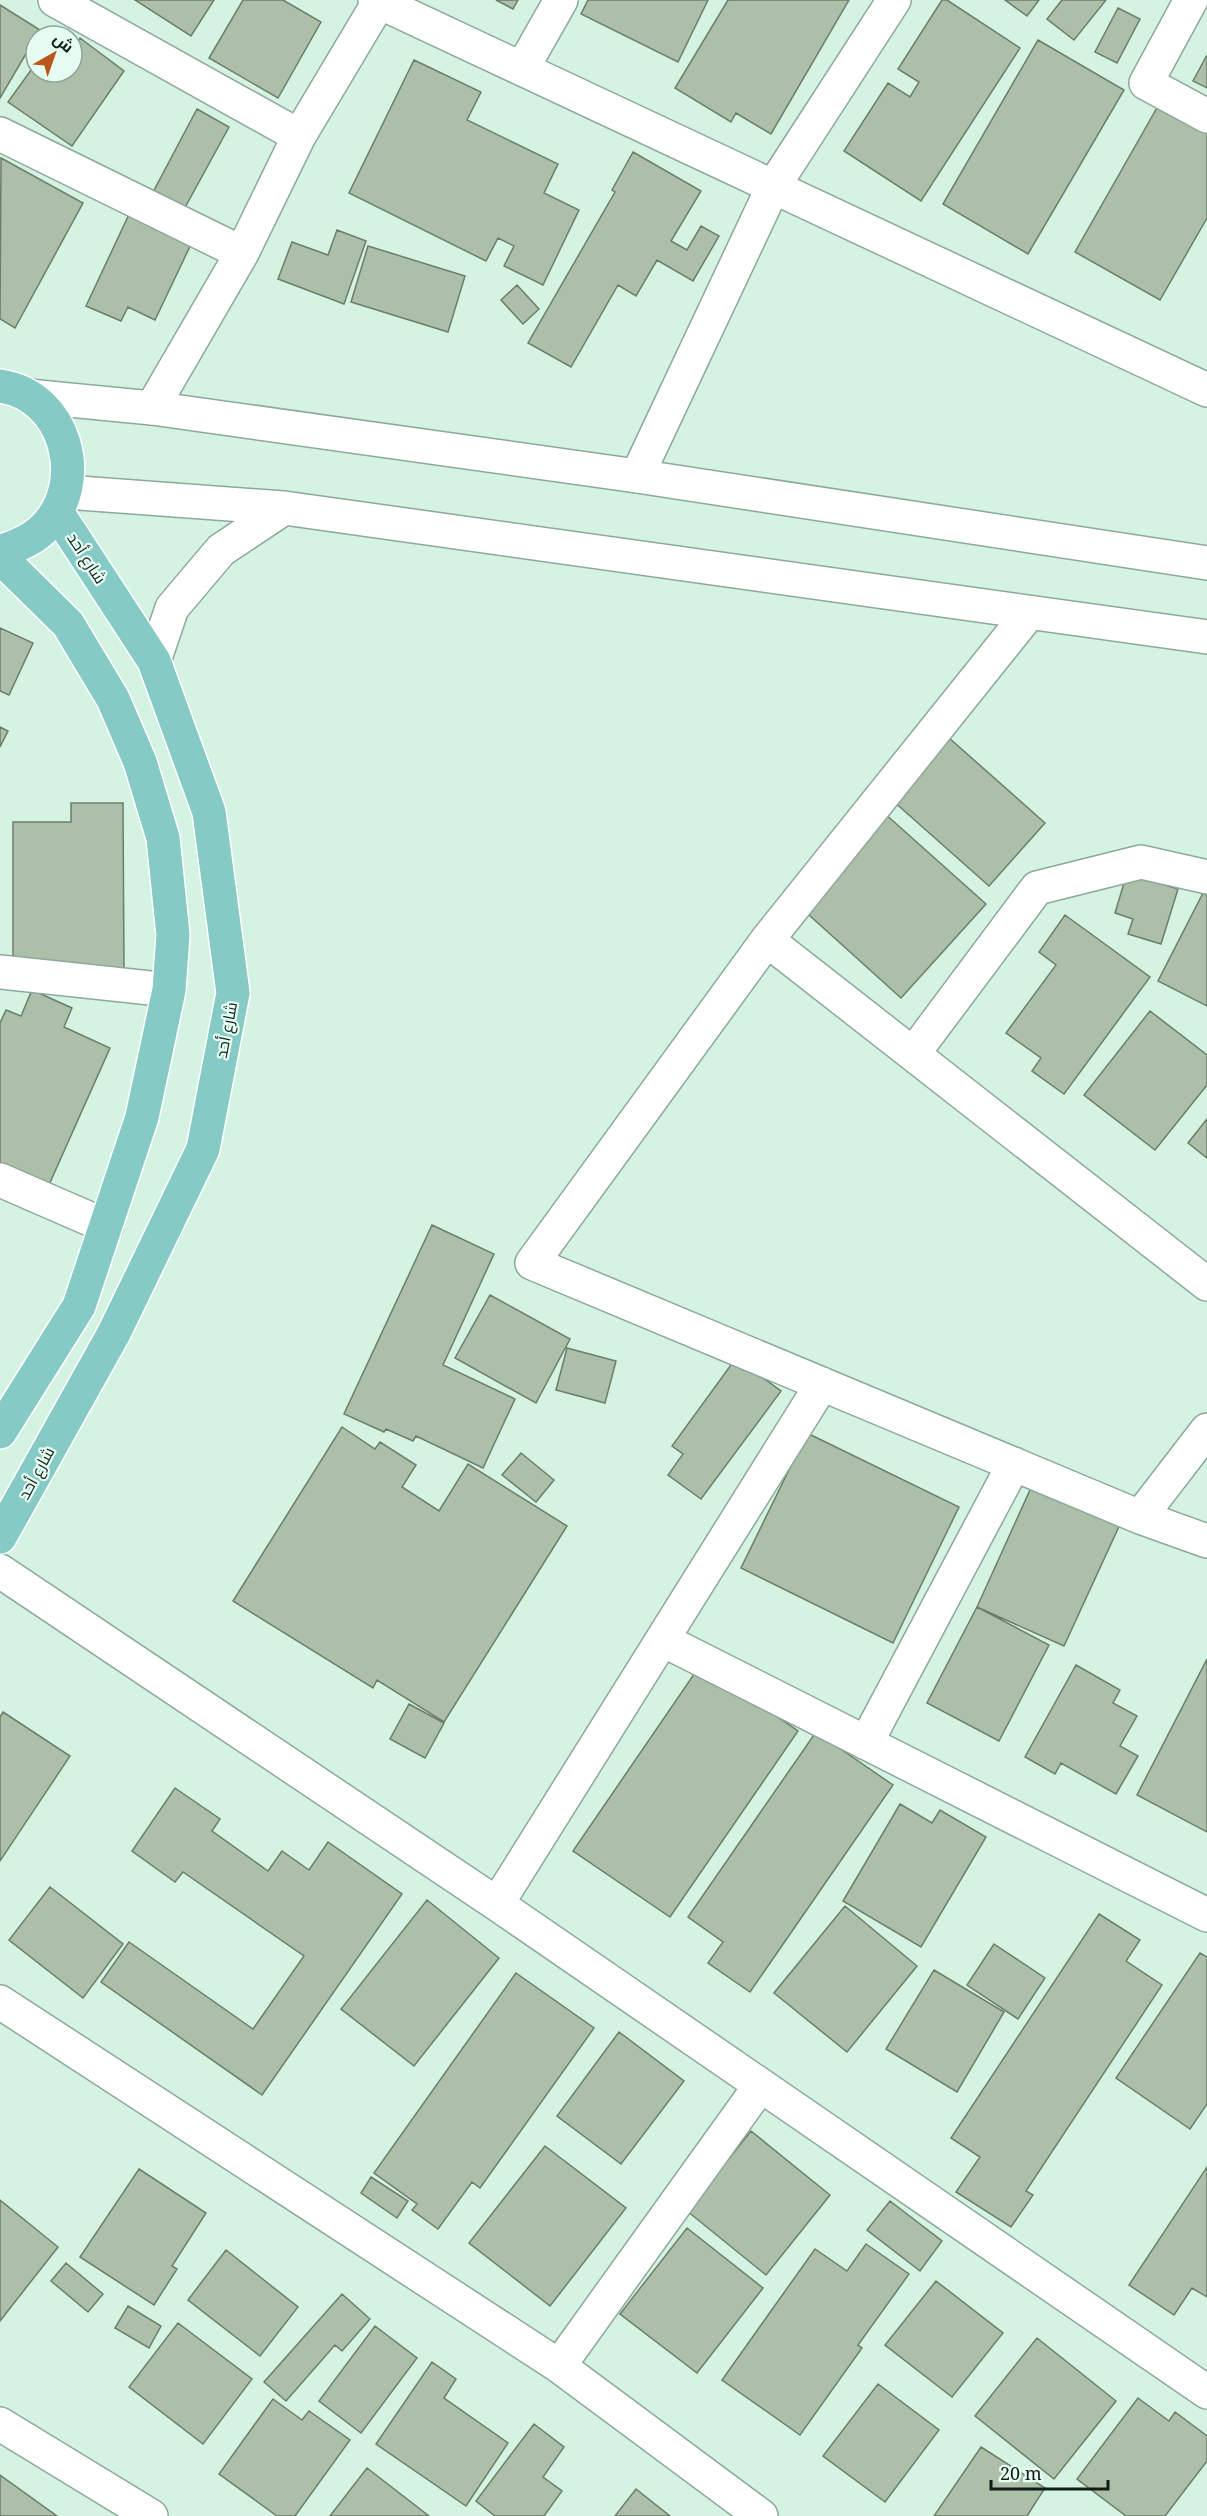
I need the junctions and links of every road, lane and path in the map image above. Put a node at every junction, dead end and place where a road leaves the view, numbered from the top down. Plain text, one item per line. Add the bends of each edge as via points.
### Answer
1 (55, 0) edge
2 (561, 0) edge
3 (894, 0) edge
4 (1191, 0) edge
5 (377, 1) edge
6 (524, 67) junction
7 (1207, 116) edge
8 (0, 134) edge
9 (299, 136) junction
10 (773, 188) junction
11 (242, 253) junction
12 (1207, 390) edge
13 (14, 391) edge
14 (152, 408) junction
15 (637, 476) junction
16 (62, 502) junction
17 (284, 508) junction
18 (0, 552) edge
19 (0, 557) edge
20 (1207, 563) edge
21 (1029, 613) junction
22 (1207, 637) edge
23 (154, 661) junction
24 (1207, 877) edge
25 (767, 939) junction
26 (0, 972) edge
27 (169, 990) junction
28 (914, 1054) junction
29 (0, 1180) edge
30 (106, 1226) junction
31 (1207, 1284) edge
32 (822, 1384) junction
33 (1207, 1430) edge
34 (0, 1432) edge
35 (1014, 1464) junction
36 (1140, 1516) junction
37 (0, 1537) edge
38 (1207, 1541) edge
39 (0, 1571) edge
40 (663, 1640) junction
41 (866, 1743) junction
42 (496, 1905) junction
43 (1207, 1915) edge
44 (0, 2002) edge
45 (760, 2086) junction
46 (560, 2366) junction
47 (1207, 2392) edge
48 (0, 2424) edge
49 (151, 2516) edge
50 (760, 2516) edge

1 - 9 street
2 - 6 street
3 - 10 street
4 - 7 street via 1146,83
5 - 6 street
5 - 9 street
6 - 10 street
8 - 11 street
9 - 11 street
10 - 12 street
10 - 15 street
11 - 14 street
13 - 14 street
13 - 16 main road via 46,410 58,428 69,470
14 - 15 street
15 - 20 street
16 - 17 street
16 - 18 main road via 44,528 26,542
16 - 23 main road, شارع أحد
17 - 21 street
17 - 23 street via 221,550 172,608
19 - 27 main road via 68,624 113,699 140,762 163,838 173,934
21 - 22 street
21 - 25 street
23 - 37 main road, شارع أحد via 209,812 233,993 203,1149 114,1333
24 - 28 street via 1142,862 1037,888
25 - 28 street
25 - 32 street via 532,1263
26 - 27 street
27 - 30 main road via 142,1117
28 - 31 street
29 - 30 street
30 - 34 main road via 79,1306
32 - 35 street
32 - 40 street
33 - 36 street
35 - 36 street
35 - 41 street
36 - 38 street
39 - 42 street
40 - 41 street
40 - 42 street
41 - 43 street
42 - 45 street
44 - 46 street
45 - 46 street
45 - 47 street
46 - 50 street
48 - 49 street

